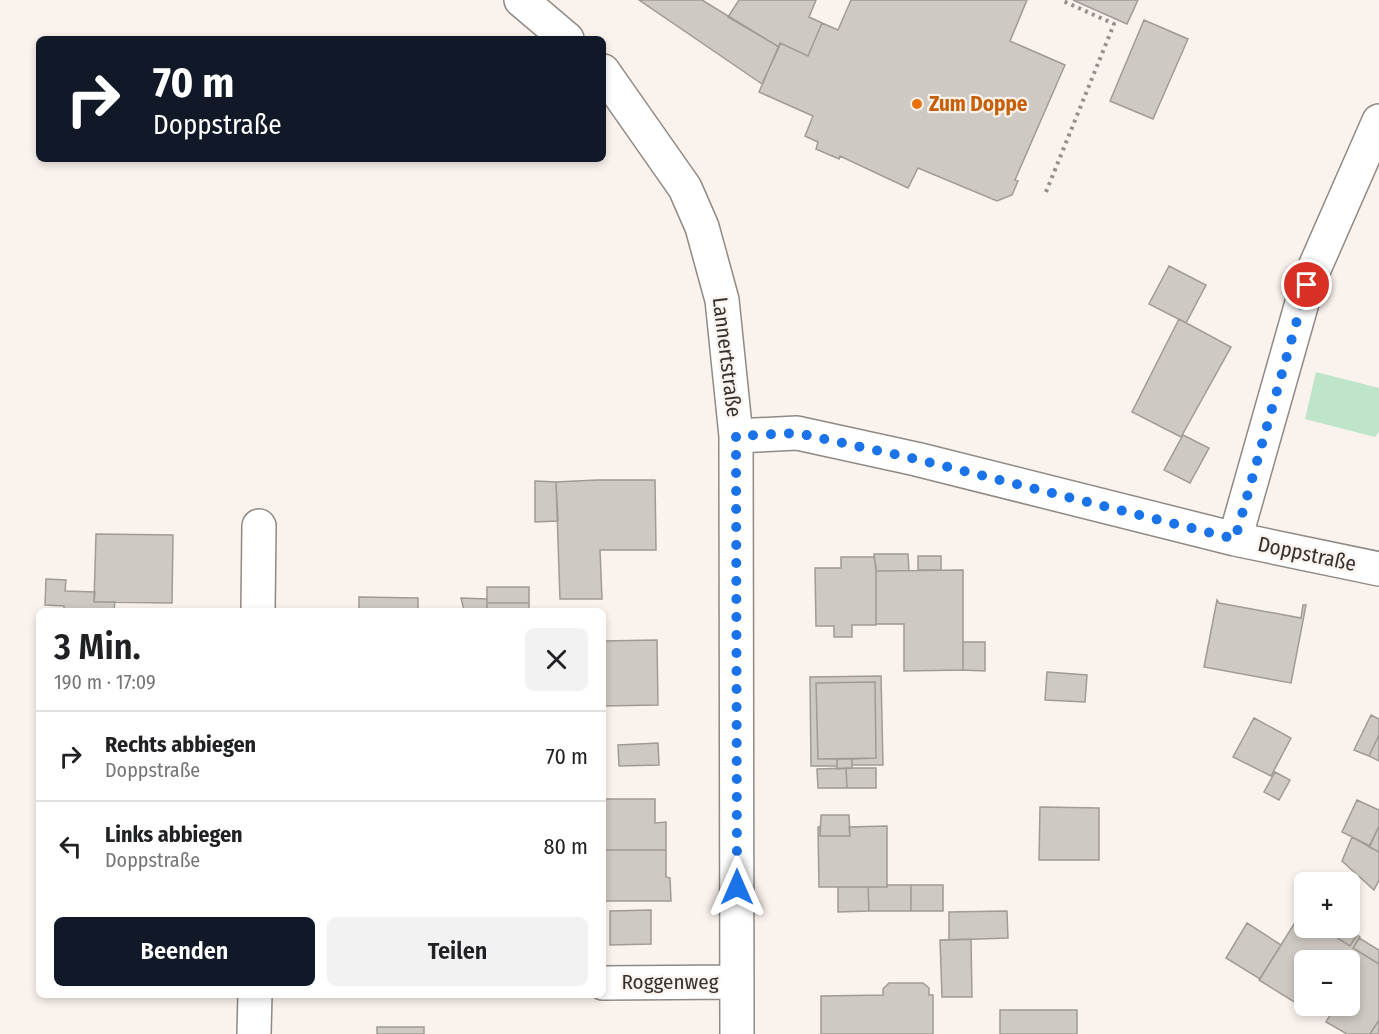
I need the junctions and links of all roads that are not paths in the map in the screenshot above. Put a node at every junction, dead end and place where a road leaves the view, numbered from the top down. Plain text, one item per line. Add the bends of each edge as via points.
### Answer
1 (521, 0) edge
2 (563, 36) edge
3 (606, 74) edge
4 (1379, 121) edge
5 (736, 436) junction
6 (259, 526) dead end
7 (1235, 539) junction
8 (1379, 569) edge
9 (258, 608) edge
10 (606, 982) edge
11 (737, 982) junction
12 (255, 998) edge
13 (254, 1034) edge
14 (737, 1034) edge

1 - 2 street
3 - 5 street, Lannertstraße via 685,189 702,227 722,300
4 - 7 street, Doppstraße via 1307,285
5 - 7 street, Doppstraße via 797,433
5 - 11 street, Lannertstraße
6 - 9 street
7 - 8 street, Doppstraße
10 - 11 street, Roggenweg
11 - 14 street, Lannertstraße
12 - 13 street

